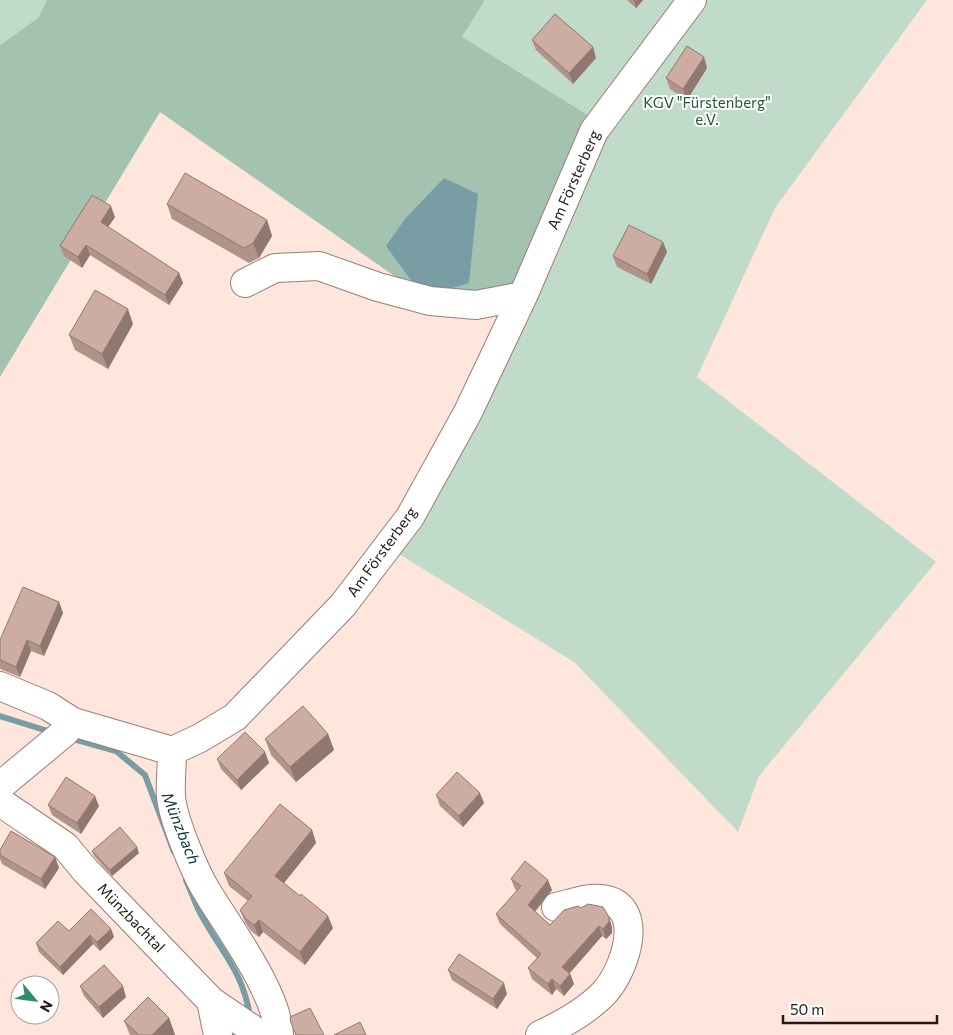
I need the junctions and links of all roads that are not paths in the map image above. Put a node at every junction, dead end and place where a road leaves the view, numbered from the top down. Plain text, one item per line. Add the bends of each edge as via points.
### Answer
1 (692, 0) edge
2 (245, 284) dead end
3 (523, 296) junction
4 (0, 686) edge
5 (69, 727) junction
6 (172, 751) junction
7 (0, 786) edge
8 (0, 802) edge
9 (556, 907) dead end
10 (227, 1027) edge
11 (261, 1035) edge
12 (280, 1035) edge
13 (540, 1035) edge

1 - 3 street, Am Försterberg via 594,131
2 - 3 street via 275,268 319,266 430,301 476,304
3 - 6 street, Am Försterberg via 468,412 410,517 343,605 235,718
4 - 5 street via 48,706
5 - 6 street
5 - 7 street
6 - 12 street via 171,799 184,841 204,888 254,966 279,1022
8 - 10 street, Münzbachtal via 66,846 85,870 211,1001
9 - 13 street via 587,900 612,902 622,907 627,917 628,936 621,963 604,993
10 - 11 street, Münzbachtal

